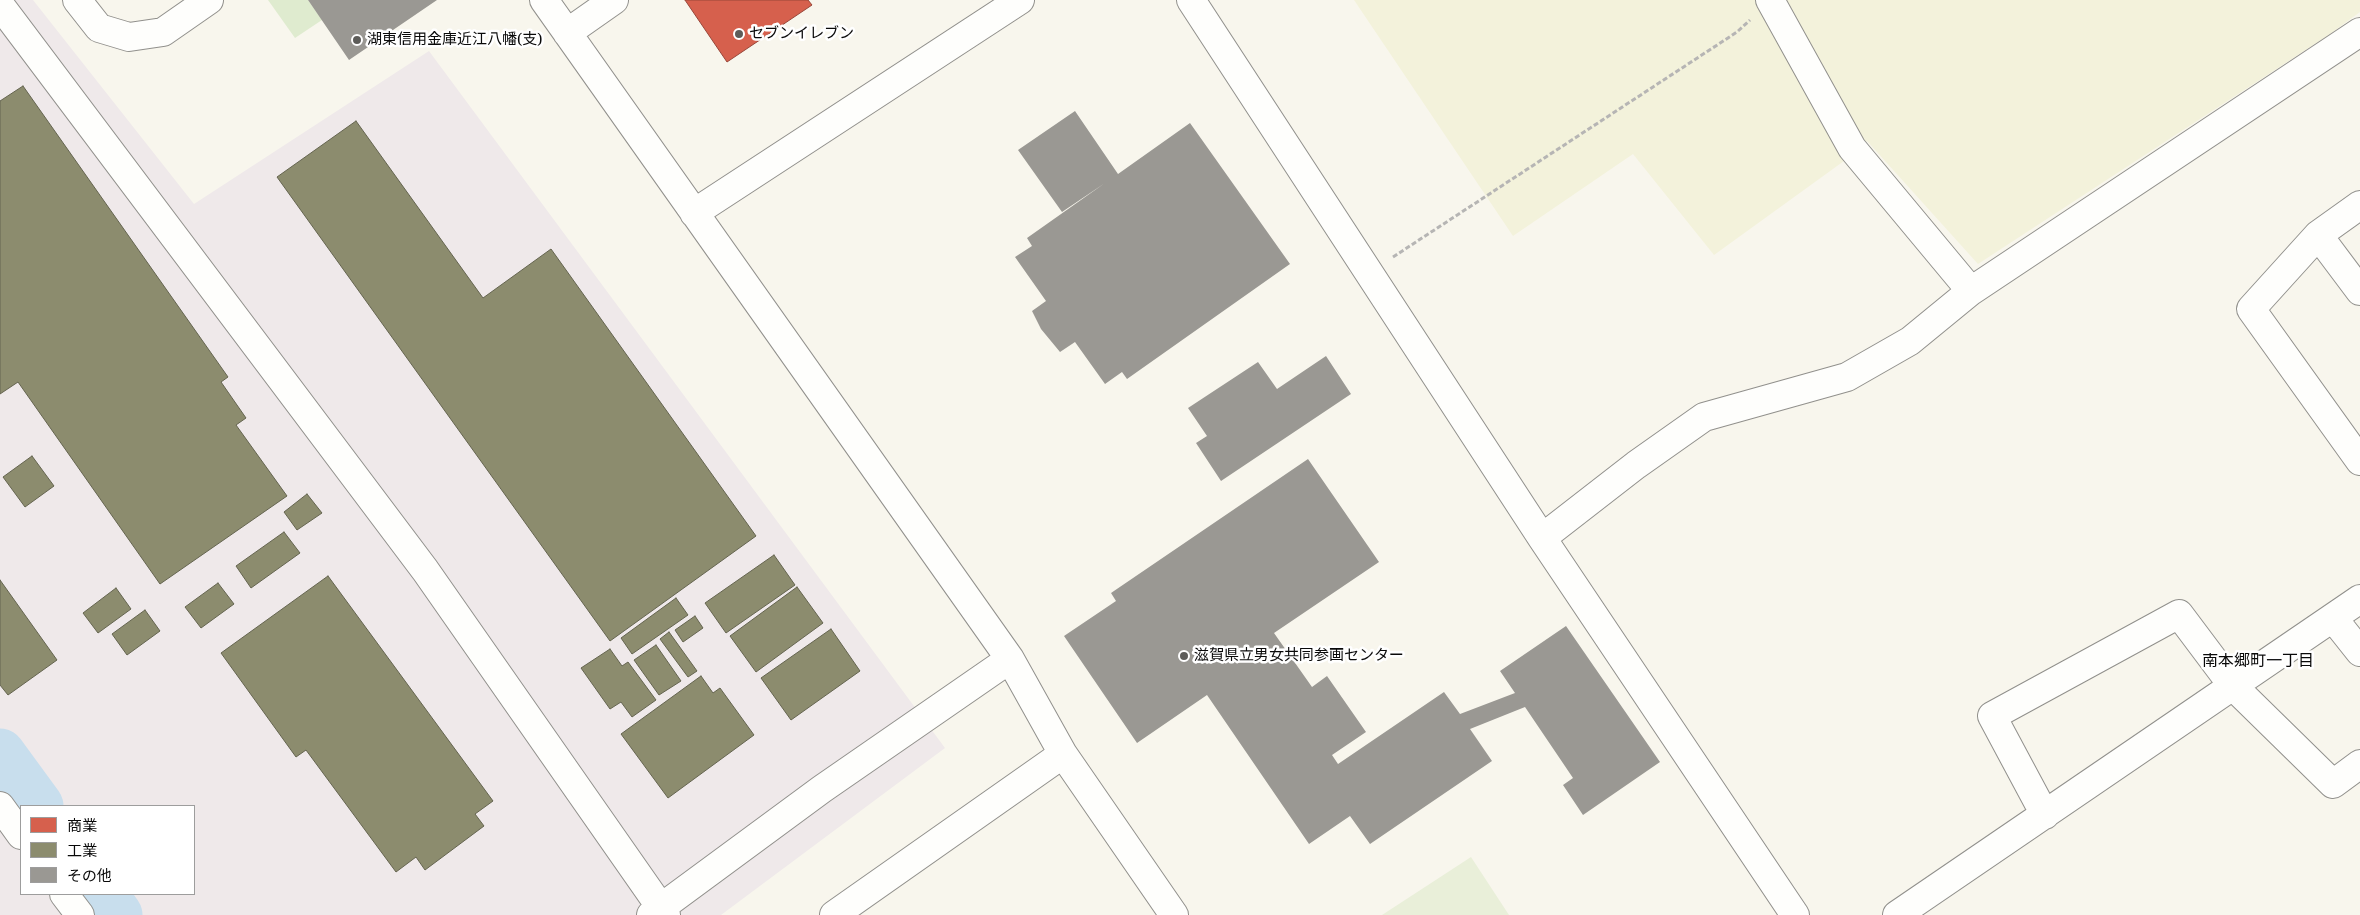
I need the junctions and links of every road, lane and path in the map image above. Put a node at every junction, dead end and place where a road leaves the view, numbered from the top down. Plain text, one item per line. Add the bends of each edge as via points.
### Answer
1 (77, 0) edge
2 (209, 0) edge
3 (544, 0) edge
4 (614, 0) edge
5 (1020, 0) edge
6 (1191, 0) edge
7 (1771, 1) edge
8 (0, 5) edge
9 (567, 32) junction
10 (2360, 32) edge
11 (2360, 205) edge
12 (694, 213) junction
13 (2318, 235) junction
14 (1369, 273) junction
15 (1971, 291) junction
16 (2360, 291) edge
17 (2360, 461) edge
18 (1542, 538) junction
19 (2360, 599) edge
20 (2333, 618) junction
21 (2360, 652) edge
22 (1010, 659) junction
23 (2233, 686) junction
24 (1063, 754) junction
25 (2360, 764) edge
26 (0, 806) edge
27 (2045, 815) junction
28 (20, 834) edge
29 (65, 895) edge
30 (660, 913) edge
31 (80, 915) edge
32 (834, 915) edge
33 (1174, 915) edge
34 (1795, 915) edge
35 (1897, 915) edge

1 - 2 street via 99,28 129,37 163,32
3 - 9 street
4 - 9 street
5 - 12 street
6 - 14 street
7 - 14 path via 1737,32
7 - 15 street via 1852,148
8 - 30 street via 425,570 643,879
9 - 12 street
10 - 15 street
11 - 13 street
12 - 22 street
13 - 16 street
13 - 17 street via 2251,309
14 - 18 street
15 - 18 street via 1910,341 1847,377 1704,417
18 - 34 street
19 - 20 street
20 - 21 street
20 - 23 street
22 - 24 street
22 - 30 street via 822,789
23 - 25 street via 2333,784
23 - 27 street
23 - 27 street via 2179,614 1992,716
24 - 32 street
24 - 33 street
26 - 28 street
27 - 35 street
29 - 31 street

